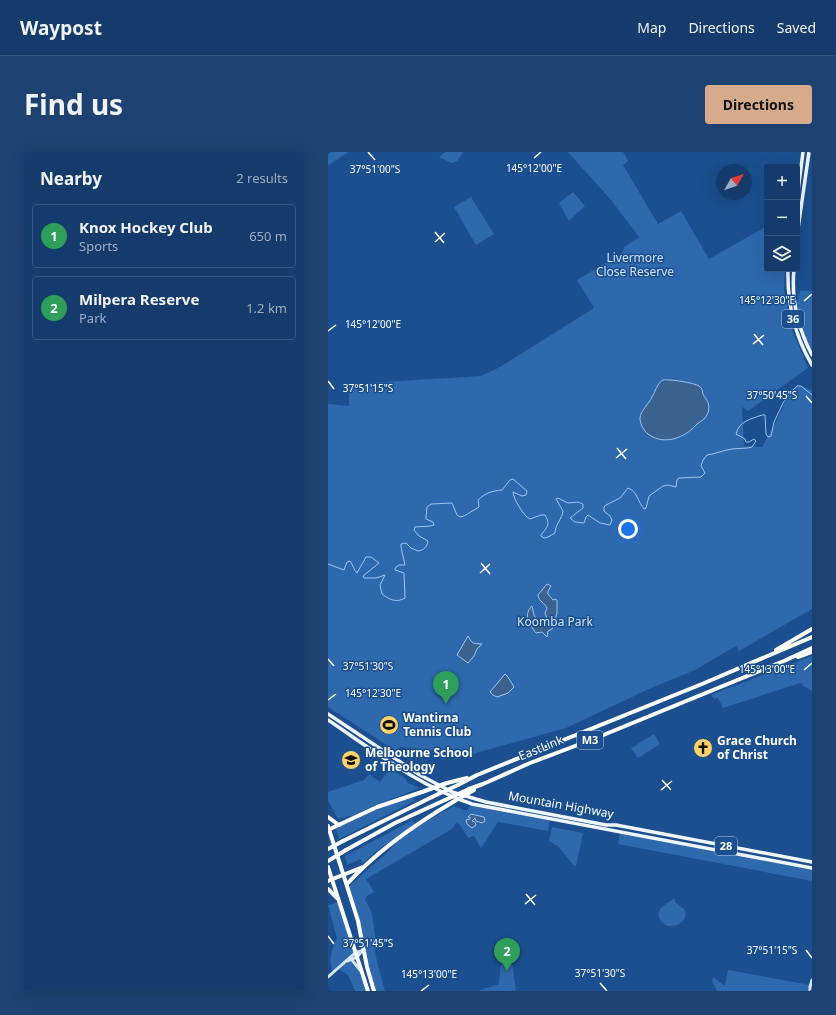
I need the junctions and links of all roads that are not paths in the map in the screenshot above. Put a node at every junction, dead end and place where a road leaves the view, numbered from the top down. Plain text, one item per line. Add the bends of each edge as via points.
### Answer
1 (803, 152) edge
2 (809, 152) edge
3 (800, 174) edge
4 (800, 189) edge
5 (804, 190) junction
6 (800, 216) edge
7 (788, 272) edge
8 (794, 272) edge
9 (791, 295) junction
10 (812, 355) edge
11 (812, 365) edge
12 (812, 629) edge
13 (812, 637) edge
14 (812, 648) edge
15 (812, 652) edge
16 (762, 659) junction
17 (784, 661) junction
18 (328, 714) edge
19 (328, 720) edge
20 (339, 721) junction
21 (336, 725) junction
22 (477, 775) junction
23 (472, 789) junction
24 (503, 805) junction
25 (500, 810) junction
26 (548, 813) junction
27 (328, 817) edge
28 (547, 819) junction
29 (339, 825) junction
30 (328, 829) edge
31 (639, 830) junction
32 (638, 836) junction
33 (674, 836) junction
34 (673, 842) junction
35 (328, 849) edge
36 (328, 861) edge
37 (812, 862) edge
38 (328, 867) edge
39 (364, 867) junction
40 (812, 868) edge
41 (344, 874) junction
42 (330, 880) edge
43 (347, 884) junction
44 (328, 889) edge
45 (338, 899) junction
46 (364, 950) junction
47 (356, 955) junction
48 (352, 960) junction
49 (347, 961) junction
50 (362, 971) junction
51 (328, 977) edge
52 (812, 980) edge
53 (372, 985) junction
54 (367, 989) edge
55 (374, 991) edge
56 (810, 991) edge

1 - 3 main road
2 - 5 main road
4 - 5 main road
5 - 6 main road
7 - 9 main road, 36
8 - 9 main road, 36
9 - 10 main road, 36
9 - 11 main road, 36 via 797,331
12 - 16 highway
13 - 16 highway, EastLink / M3
14 - 17 highway, EastLink / M3
15 - 17 highway
16 - 22 highway, EastLink / M3
17 - 23 highway, EastLink / M3 via 530,763
18 - 20 main road, Mountain Highway / 28
19 - 21 main road, Mountain Highway / 28
20 - 21 main road
20 - 24 main road, Mountain Highway / 28 via 442,788 469,798
21 - 25 main road, Mountain Highway / 28 via 435,789 472,804
22 - 29 highway, bridge via 377,807
22 - 35 highway, EastLink / M3, bridge
23 - 36 highway, EastLink / M3, bridge via 395,823
23 - 39 highway, bridge via 401,835
24 - 25 main road
24 - 26 main road, Mountain Highway / 28
25 - 28 main road, Mountain Highway / 28
26 - 28 main road
26 - 31 main road, Mountain Highway / 28
27 - 29 highway
28 - 32 main road, Mountain Highway / 28
29 - 30 highway
30 - 41 highway
31 - 32 main road
31 - 33 main road, Mountain Highway / 28
32 - 34 main road, Mountain Highway / 28
33 - 34 main road
33 - 37 main road, Mountain Highway / 28
34 - 40 main road, Mountain Highway / 28
38 - 42 highway
39 - 41 highway
39 - 43 highway
41 - 42 highway
41 - 43 highway
42 - 45 highway
43 - 46 highway
44 - 45 highway
45 - 47 highway
46 - 47 street
46 - 53 highway
47 - 48 street
47 - 49 street
47 - 50 highway
48 - 49 street
48 - 50 street
49 - 51 street
50 - 54 highway
52 - 56 street
53 - 54 highway
53 - 55 highway

